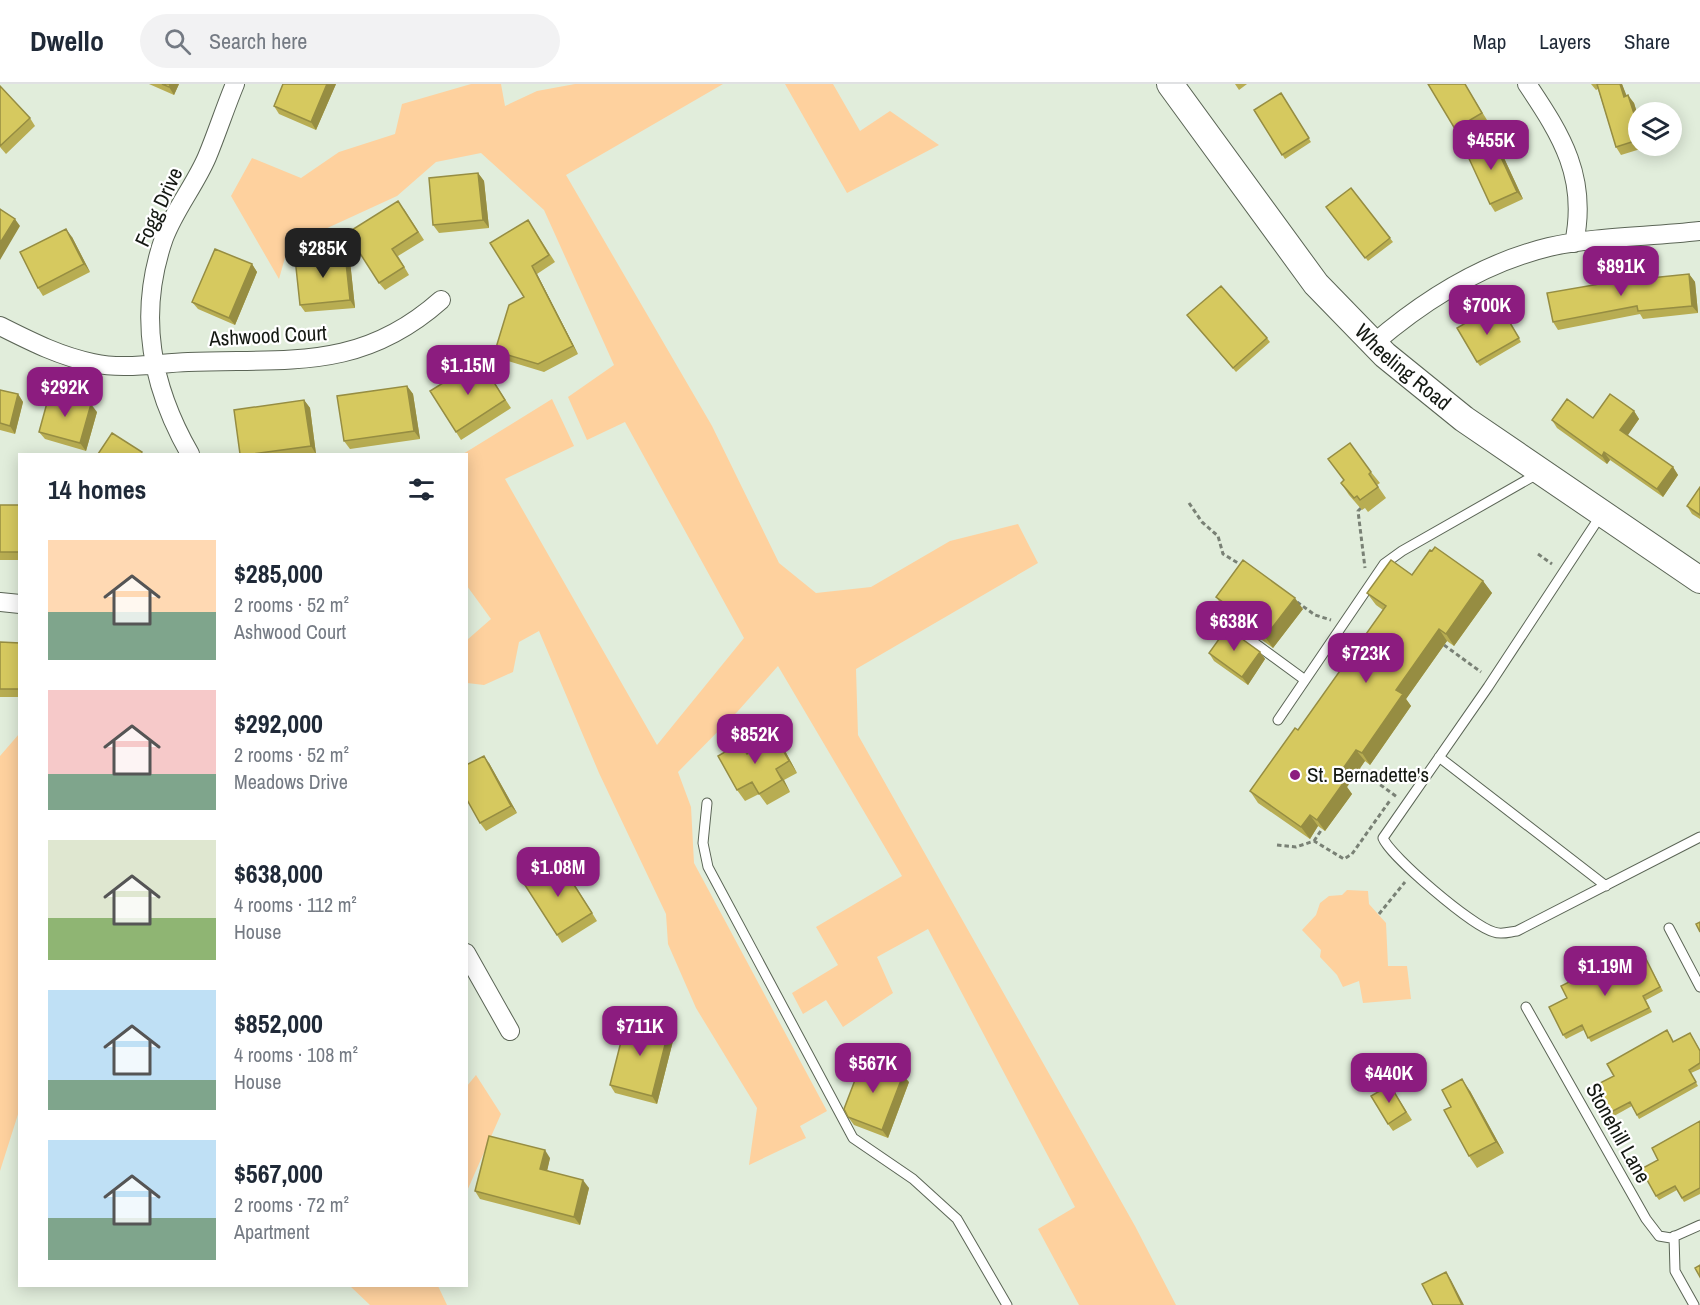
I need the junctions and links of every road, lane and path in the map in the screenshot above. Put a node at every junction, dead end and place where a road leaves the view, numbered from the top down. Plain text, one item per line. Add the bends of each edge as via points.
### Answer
1 (235, 84) edge
2 (1170, 84) edge
3 (1527, 84) edge
4 (1700, 231) edge
5 (1574, 243) junction
6 (441, 300) dead end
7 (0, 326) edge
8 (1373, 344) junction
9 (154, 364) junction
10 (189, 453) edge
11 (1541, 472) junction
12 (1189, 503) dead end
13 (1361, 508) edge
14 (1602, 513) junction
15 (1538, 554) dead end
16 (1248, 571) edge
17 (1563, 572) junction
18 (1372, 579) junction
19 (1700, 580) edge
20 (1289, 596) edge
21 (0, 602) edge
22 (18, 604) edge
23 (1223, 620) dead end
24 (1344, 625) junction
25 (1444, 645) edge
26 (1480, 671) junction
27 (1305, 680) junction
28 (1492, 680) junction
29 (1474, 681) dead end
30 (1278, 720) dead end
31 (1438, 757) junction
32 (1350, 762) edge
33 (1401, 785) dead end
34 (1394, 795) junction
35 (707, 803) dead end
36 (1406, 803) junction
37 (1322, 829) edge
38 (1700, 837) edge
39 (1314, 841) junction
40 (1277, 845) dead end
41 (1414, 871) junction
42 (1606, 886) junction
43 (1379, 914) dead end
44 (1669, 928) dead end
45 (468, 956) edge
46 (1700, 987) edge
47 (1526, 1007) dead end
48 (510, 1030) dead end
49 (1700, 1225) edge
50 (1674, 1236) junction
51 (1007, 1305) edge
52 (1694, 1305) edge

1 - 9 street, Fogg Drive via 207,157 173,219 157,264 149,315
2 - 8 street, Wheeling Road via 1316,284
3 - 5 street via 1563,141 1573,167 1579,194
4 - 5 street
5 - 8 street via 1548,247 1502,263 1457,284 1415,310
6 - 9 street, Ashwood Court via 397,334 346,353 267,362
7 - 9 street, Ashwood Court via 69,357 122,366
8 - 11 street, Wheeling Road via 1437,400
9 - 10 street, Fogg Drive via 173,423
11 - 14 street, Wheeling Road
11 - 18 lane via 1395,556
12 - 16 path via 1218,536 1223,554
13 - 18 path via 1358,511 1365,570
14 - 17 lane
14 - 19 street, Wheeling Road
15 - 17 path
17 - 28 lane
18 - 24 lane
20 - 24 path via 1316,615
21 - 22 street
23 - 27 lane
24 - 27 lane
25 - 26 path
26 - 28 path
26 - 29 path
27 - 30 lane
28 - 31 lane
31 - 36 lane
31 - 42 lane
32 - 34 path
33 - 34 path
34 - 36 path
34 - 39 path via 1347,858 1339,858
35 - 51 lane via 703,843 708,867 854,1138 913,1179 957,1219
36 - 41 lane via 1383,838
37 - 39 path
38 - 42 lane
39 - 40 path via 1296,847
41 - 42 lane via 1463,914 1494,933 1517,931
41 - 43 path
44 - 46 lane
45 - 48 street
47 - 50 lane, Stonehill Lane via 1646,1219 1659,1236
49 - 50 lane
50 - 52 lane via 1675,1271

